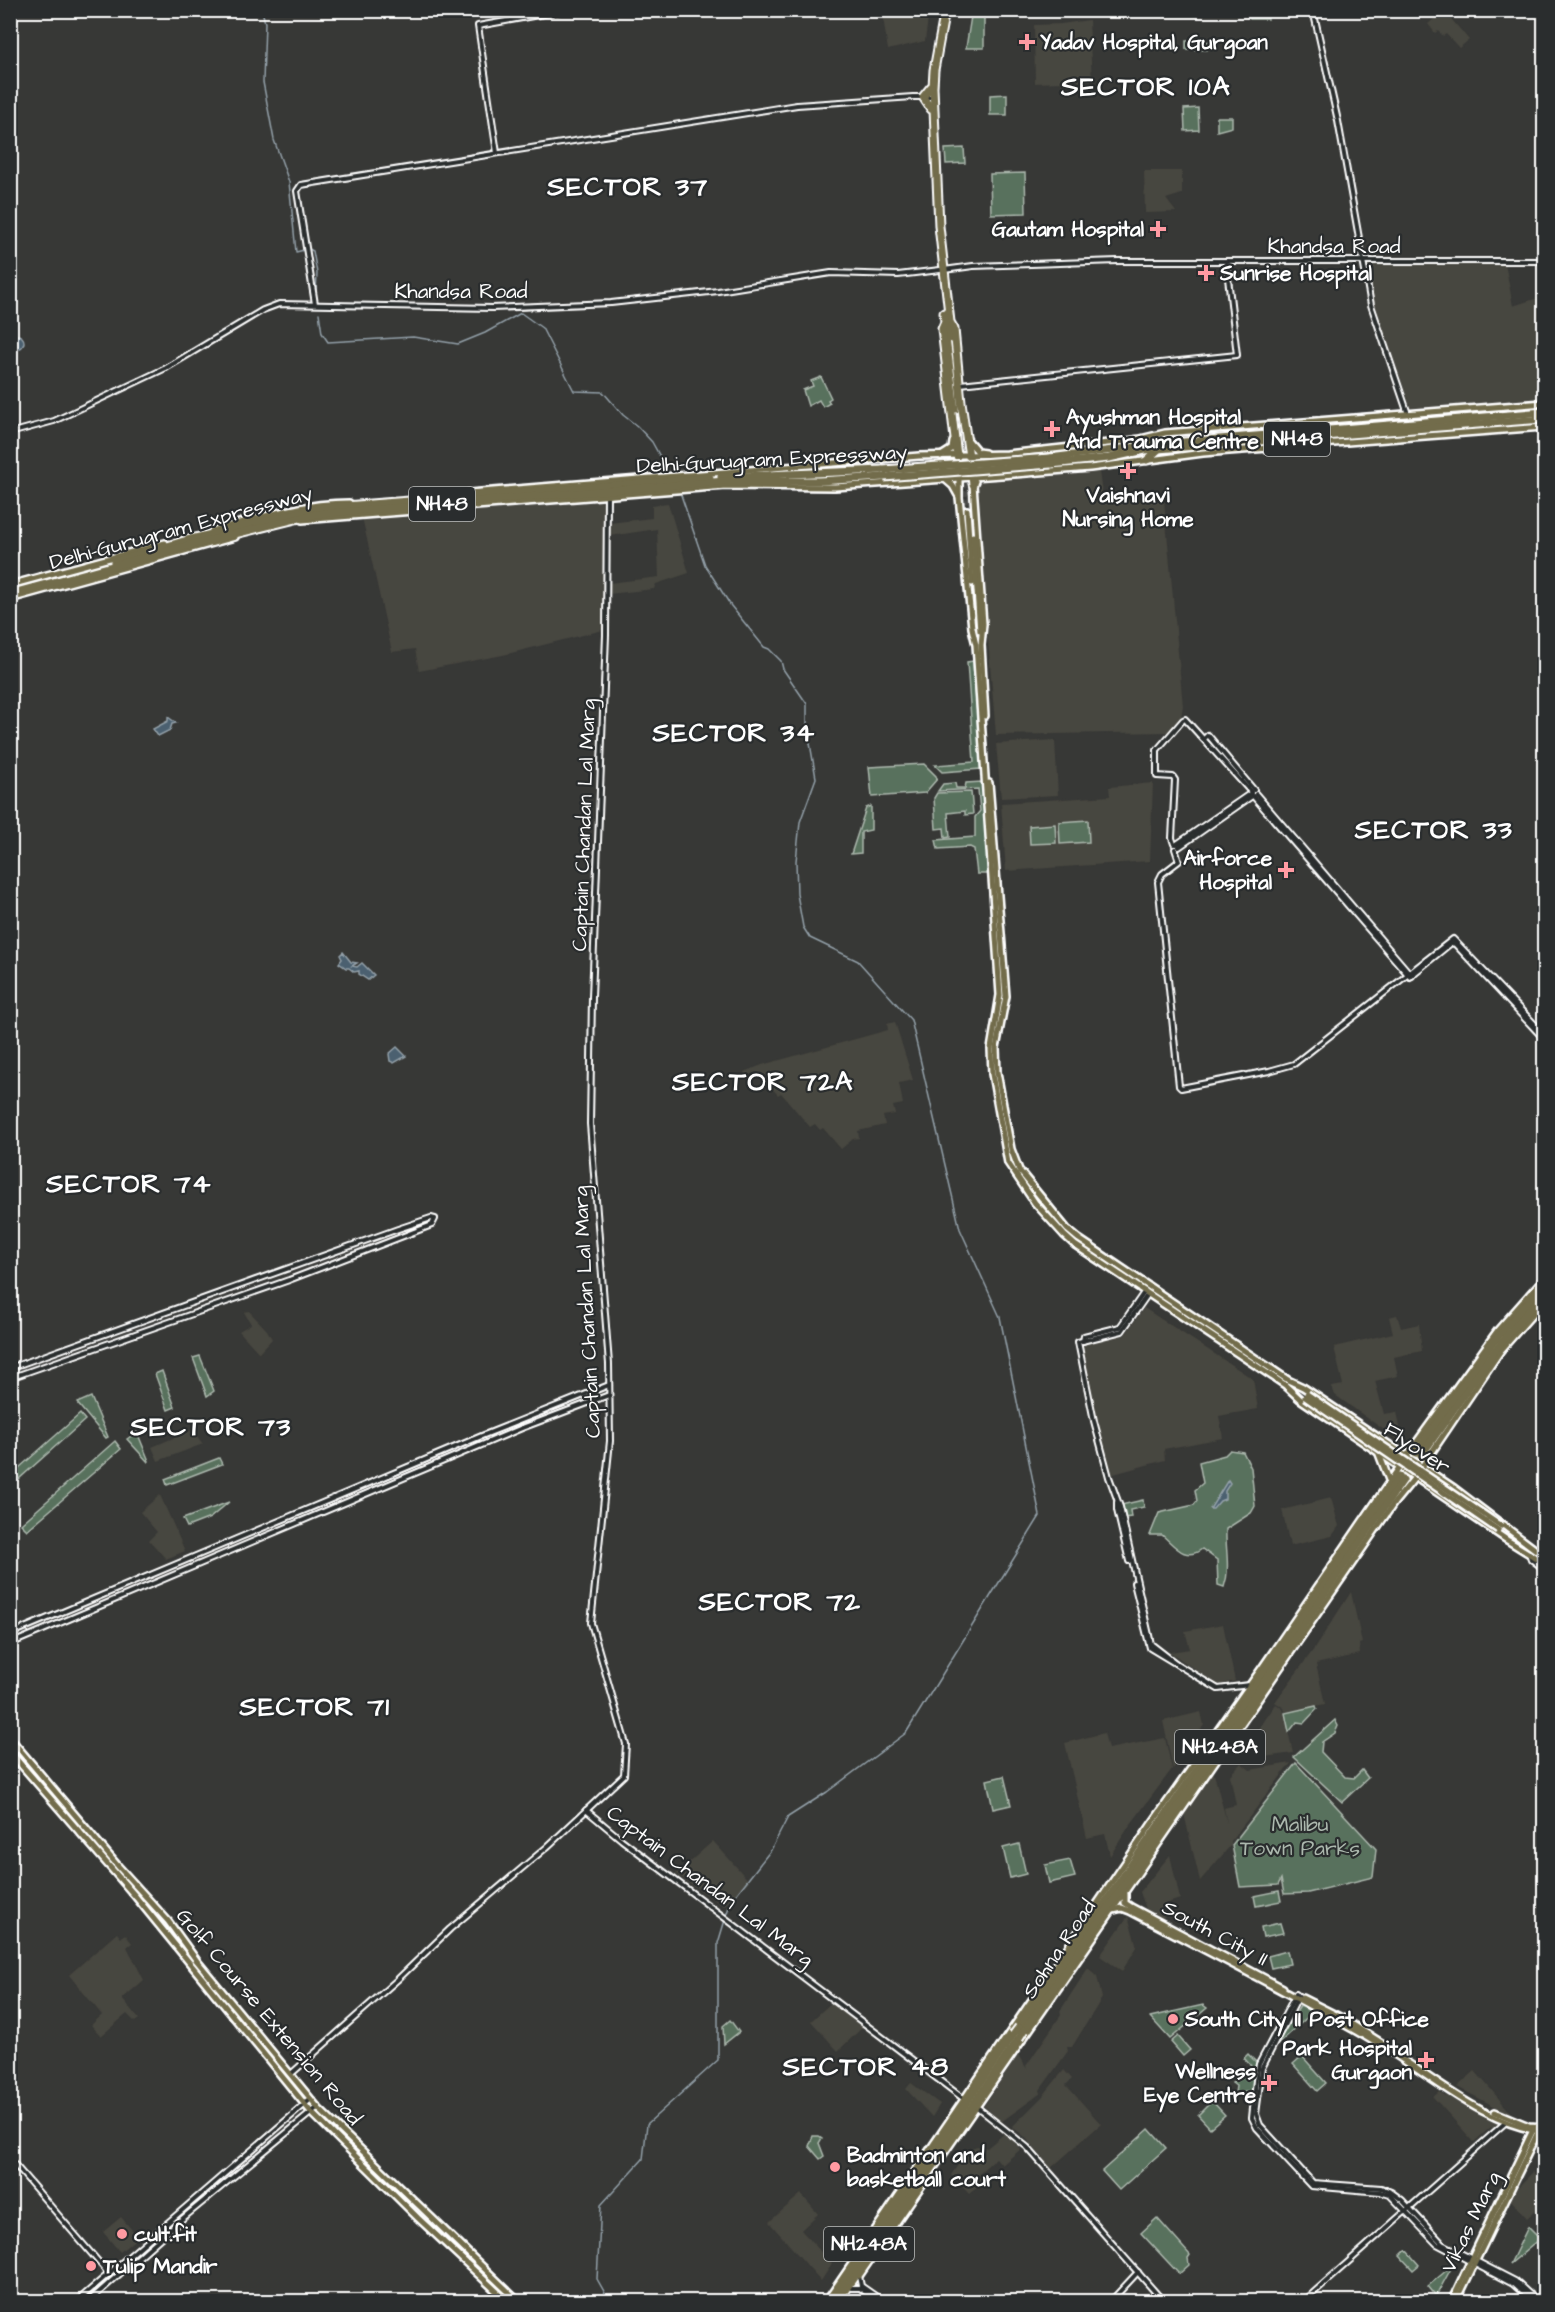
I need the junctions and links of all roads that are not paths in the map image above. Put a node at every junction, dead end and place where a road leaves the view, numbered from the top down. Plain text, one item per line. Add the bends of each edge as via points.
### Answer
1 (566, 10) edge
2 (943, 10) edge
3 (1313, 10) edge
4 (936, 50) junction
5 (929, 97) junction
6 (497, 153) junction
7 (937, 226) junction
8 (1226, 261) junction
9 (1545, 261) edge
10 (1363, 262) junction
11 (942, 270) junction
12 (315, 304) junction
13 (947, 322) junction
14 (959, 384) junction
15 (1545, 403) edge
16 (956, 412) junction
17 (1545, 412) edge
18 (1408, 414) junction
19 (1545, 420) edge
20 (1545, 427) edge
21 (10, 434) edge
22 (966, 438) junction
23 (1136, 440) junction
24 (1160, 447) junction
25 (957, 453) junction
26 (1002, 454) junction
27 (978, 455) junction
28 (940, 456) junction
29 (969, 456) junction
30 (916, 457) junction
31 (1147, 459) junction
32 (794, 467) junction
33 (786, 475) junction
34 (982, 476) junction
35 (959, 478) junction
36 (945, 479) junction
37 (656, 480) junction
38 (973, 480) junction
39 (770, 481) junction
40 (919, 481) junction
41 (755, 484) junction
42 (780, 486) junction
43 (607, 495) junction
44 (959, 496) junction
45 (969, 510) tunnel mouth
46 (10, 585) edge
47 (10, 592) edge
48 (10, 599) edge
49 (979, 645) junction
50 (1203, 739) junction
51 (1253, 794) junction
52 (1176, 846) junction
53 (1408, 976) junction
54 (1545, 1037) edge
55 (1077, 1242) junction
56 (1545, 1278) edge
57 (1545, 1284) edge
58 (1147, 1292) junction
59 (1545, 1293) edge
60 (1545, 1301) edge
61 (10, 1368) edge
62 (10, 1378) edge
63 (1287, 1383) junction
64 (609, 1386) junction
65 (609, 1395) junction
66 (1397, 1450) junction
67 (1378, 1452) junction
68 (1419, 1453) junction
69 (1406, 1456) junction
70 (1389, 1459) junction
71 (1400, 1466) junction
72 (1422, 1466) junction
73 (1432, 1474) junction
74 (1415, 1477) junction
75 (1389, 1480) junction
76 (1403, 1480) junction
77 (1425, 1484) junction
78 (1526, 1548) junction
79 (1545, 1556) edge
80 (1545, 1563) edge
81 (1545, 1569) edge
82 (1297, 1616) junction
83 (1313, 1617) junction
84 (1294, 1628) junction
85 (10, 1634) edge
86 (10, 1644) edge
87 (1290, 1645) junction
88 (1282, 1646) junction
89 (1273, 1651) junction
90 (1289, 1655) junction
91 (1249, 1685) junction
92 (10, 1738) edge
93 (10, 1752) edge
94 (586, 1810) junction
95 (1156, 1834) junction
96 (109, 1862) junction
97 (135, 1891) junction
98 (1125, 1892) junction
99 (1113, 1910) junction
100 (1297, 1997) junction
101 (1019, 2033) junction
102 (291, 2074) junction
103 (311, 2099) junction
104 (964, 2099) junction
105 (306, 2106) junction
106 (977, 2107) junction
107 (318, 2108) junction
108 (311, 2112) junction
109 (1506, 2121) junction
110 (1539, 2129) edge
111 (10, 2159) edge
112 (912, 2187) junction
113 (1408, 2210) junction
114 (1494, 2217) junction
115 (1473, 2261) junction
116 (115, 2269) junction
117 (1138, 2272) junction
118 (110, 2274) junction
119 (120, 2275) junction
120 (859, 2276) junction
121 (104, 2278) junction
122 (109, 2283) junction
123 (851, 2288) junction
124 (76, 2301) edge
125 (88, 2301) edge
126 (508, 2301) edge
127 (519, 2301) edge
128 (828, 2301) edge
129 (839, 2301) edge
130 (878, 2301) edge
131 (884, 2301) edge
132 (1111, 2301) edge
133 (1164, 2301) edge
134 (1304, 2301) edge
135 (1451, 2301) edge
136 (1456, 2301) edge
137 (1533, 2301) edge
138 (1538, 2301) edge

1 - 6 street via 478,26
2 - 4 highway
3 - 10 street
4 - 5 highway
4 - 5 highway
5 - 6 street via 796,105
5 - 7 highway
5 - 7 highway
6 - 12 street via 299,185
7 - 11 highway
8 - 10 street, Khandsa Road
8 - 11 street, Khandsa Road
8 - 14 street via 1237,355
9 - 10 street, Khandsa Road
10 - 18 street via 1371,305
11 - 12 street, Khandsa Road via 898,275 831,273 611,303 492,308
11 - 13 highway
12 - 21 street, Khandsa Road via 272,306 165,368 54,421
13 - 14 highway via 954,329
13 - 16 highway via 942,329
14 - 22 highway
15 - 18 main road
16 - 25 highway
16 - 28 main road via 951,421 954,447
17 - 24 highway, Delhi-Gurugram Expressway / NH48
18 - 23 main road via 1168,433
19 - 24 highway, Delhi-Gurugram Expressway / NH48
20 - 31 main road
22 - 26 main road via 980,453
22 - 29 highway
23 - 24 highway
23 - 26 main road
24 - 31 highway
24 - 33 highway, Delhi-Gurugram Expressway / NH48, bridge
24 - 39 highway, Delhi-Gurugram Expressway / NH48, bridge via 1109,458 1051,464 819,482
25 - 28 main road
25 - 29 main road
25 - 35 main road
26 - 27 main road
27 - 29 main road
27 - 34 main road
28 - 30 main road
29 - 38 highway
30 - 32 main road
30 - 40 main road via 909,464 909,473
31 - 34 main road via 1090,468
32 - 33 highway
32 - 37 main road
33 - 37 highway, Delhi-Gurugram Expressway / NH48
34 - 38 main road
35 - 36 main road
35 - 38 main road
35 - 44 main road
36 - 40 main road
36 - 44 main road
37 - 46 main road via 323,503
37 - 47 highway, Delhi-Gurugram Expressway / NH48 via 318,508 187,540
38 - 49 main road via 983,624
39 - 41 highway, Delhi-Gurugram Expressway / NH48
39 - 42 highway
40 - 42 main road
41 - 42 main road
41 - 43 main road
41 - 47 highway, Delhi-Gurugram Expressway / NH48 via 725,481 316,514
43 - 48 main road via 305,519
43 - 64 street, Captain Chandan Lal Marg via 590,1124
44 - 49 main road via 972,628
45 - 49 main road
49 - 55 main road via 1006,996 997,1031 998,1072 1019,1170
50 - 51 street
50 - 51 street via 1208,735
50 - 52 street via 1185,719 1157,750 1157,776 1175,780 1172,838
51 - 52 street
51 - 53 street
52 - 53 street via 1179,861 1158,882 1181,1088 1291,1066
53 - 54 street via 1455,939
55 - 58 main road
55 - 63 main road
56 - 68 main road via 1498,1330
57 - 68 highway via 1490,1346
58 - 63 main road
58 - 91 street via 1122,1329 1078,1342 1144,1623 1153,1648 1218,1689
59 - 68 highway via 1495,1350
60 - 68 main road
61 - 62 street via 435,1219 432,1225 344,1259
63 - 66 main road via 1303,1387
63 - 67 main road via 1300,1399
63 - 78 main road, Flyover, bridge
64 - 65 street, Captain Chandan Lal Marg
64 - 85 street
65 - 86 street via 452,1457
65 - 94 street, Captain Chandan Lal Marg via 609,1461 591,1623 626,1752 622,1778
66 - 68 main road
66 - 69 main road
66 - 70 main road
67 - 70 main road
67 - 75 main road
68 - 69 main road
68 - 72 main road
68 - 73 main road
69 - 71 main road
69 - 72 main road
70 - 71 main road
71 - 74 main road
71 - 76 main road
72 - 73 main road
72 - 74 main road
73 - 77 main road via 1424,1478
73 - 78 main road via 1513,1530
74 - 76 main road
74 - 77 main road
75 - 76 main road
75 - 82 main road
76 - 77 main road
76 - 83 highway, NH248A
76 - 84 highway, NH248A
77 - 78 main road via 1507,1540
78 - 79 main road
78 - 80 main road
78 - 81 street via 1531,1559
82 - 84 highway
82 - 89 main road
83 - 87 highway, Sohna Road / NH248A
83 - 90 main road
84 - 88 highway, Sohna Road / NH248A
87 - 90 highway
87 - 95 highway, Sohna Road / NH248A
88 - 89 highway
88 - 95 highway, Sohna Road / NH248A
89 - 91 main road
90 - 98 main road
91 - 101 main road via 1151,1825
92 - 96 main road
93 - 96 main road
94 - 102 street
94 - 104 street, Captain Chandan Lal Marg
95 - 101 highway, Sohna Road / NH248A
96 - 97 main road
97 - 102 main road, Golf Course Extension Road via 168,1922
97 - 105 main road
98 - 99 main road
98 - 100 main road, South City II via 1125,1903 1131,1907
99 - 100 main road, South City II via 1130,1911
99 - 101 main road
100 - 109 main road via 1449,2091
100 - 110 main road via 1342,2018 1471,2100
100 - 113 street via 1263,2065 1256,2110 1258,2123 1312,2183 1384,2189 1398,2196
100 - 113 street via 1261,2062 1253,2122 1307,2183 1319,2188 1383,2193
101 - 104 main road
101 - 106 main road
101 - 112 highway, Sohna Road / NH248A
102 - 103 main road, Golf Course Extension Road
103 - 105 street
103 - 107 main road, Golf Course Extension Road
104 - 128 main road
105 - 108 main road
105 - 116 street
106 - 117 street via 1027,2148
106 - 120 main road
107 - 108 street
107 - 127 main road, Golf Course Extension Road
108 - 119 street
108 - 126 main road
109 - 110 main road
109 - 113 street
110 - 114 main road
110 - 114 main road, Vikas Marg via 1520,2157
111 - 118 street
112 - 128 highway, Sohna Road / NH248A
112 - 129 highway, Sohna Road / NH248A
113 - 115 street via 1437,2244
113 - 134 street
114 - 115 main road, Vikas Marg
115 - 135 main road, Vikas Marg
115 - 136 main road
115 - 137 street via 1519,2288
115 - 138 street via 1515,2281
116 - 118 street
116 - 119 street
117 - 132 street
117 - 133 street
118 - 121 street
119 - 122 street
120 - 123 main road
120 - 131 street via 861,2286
121 - 122 street
121 - 124 street
122 - 125 street
123 - 129 main road
123 - 130 street via 860,2288

